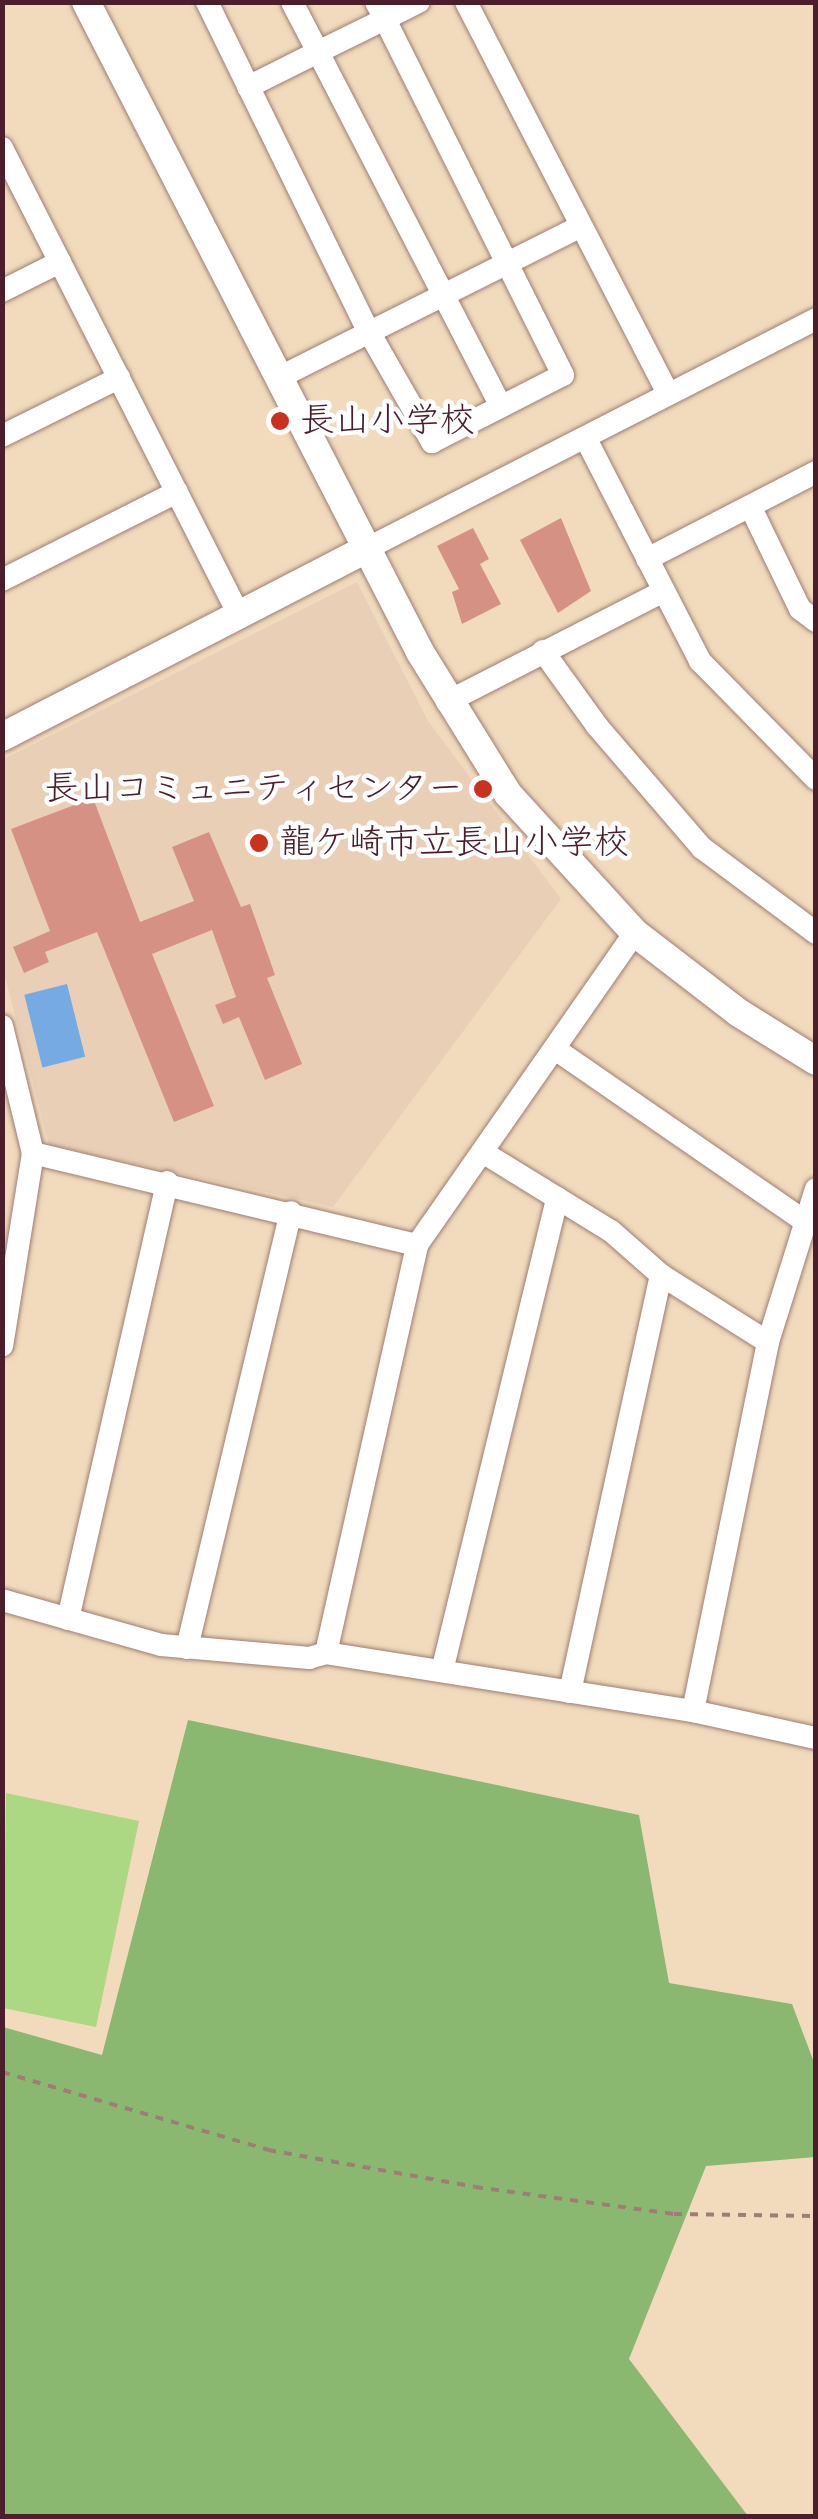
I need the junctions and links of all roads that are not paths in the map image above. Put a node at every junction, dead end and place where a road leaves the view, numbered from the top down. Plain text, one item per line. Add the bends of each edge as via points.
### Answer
1 (86, 2) edge
2 (206, 2) edge
3 (292, 2) edge
4 (420, 2) edge
5 (466, 2) edge
6 (380, 11) edge
7 (318, 52) junction
8 (248, 87) junction
9 (2, 148) edge
10 (582, 226) junction
11 (512, 261) junction
12 (60, 262) junction
13 (2, 291) edge
14 (447, 293) junction
15 (816, 318) edge
16 (369, 332) junction
17 (119, 378) junction
18 (278, 378) junction
19 (668, 394) junction
20 (501, 407) junction
21 (2, 436) edge
22 (586, 438) junction
23 (816, 472) edge
24 (177, 492) junction
25 (751, 508) junction
26 (366, 550) junction
27 (646, 559) junction
28 (2, 580) edge
29 (662, 592) junction
30 (240, 617) junction
31 (816, 621) edge
32 (543, 650) junction
33 (448, 702) junction
34 (2, 737) edge
35 (816, 779) edge
36 (635, 933) junction
37 (816, 933) edge
38 (2, 1026) edge
39 (555, 1049) junction
40 (816, 1060) edge
41 (33, 1153) junction
42 (484, 1154) junction
43 (167, 1182) junction
44 (816, 1189) edge
45 (556, 1198) junction
46 (291, 1212) junction
47 (801, 1219) junction
48 (417, 1246) junction
49 (661, 1275) junction
50 (7, 1305) edge
51 (768, 1342) junction
52 (2, 1346) edge
53 (2, 1600) edge
54 (68, 1619) junction
55 (187, 1648) junction
56 (326, 1652) junction
57 (442, 1671) junction
58 (570, 1692) junction
59 (693, 1711) junction
60 (814, 1731) edge

1 - 18 street
2 - 8 street
3 - 7 street
4 - 6 street
5 - 10 street
6 - 7 street
6 - 11 street
7 - 8 street
7 - 14 street
8 - 16 street
9 - 12 street
10 - 11 street
10 - 19 street
11 - 14 street
11 - 20 street via 563,375
12 - 13 street
12 - 17 street
14 - 16 street
14 - 20 street
15 - 19 street
16 - 18 street
16 - 20 street via 432,442
17 - 21 street
17 - 24 street
18 - 26 street
19 - 22 street
22 - 26 street
22 - 27 street
23 - 25 street
24 - 28 street
24 - 30 street
25 - 27 street
25 - 31 street via 800,609
26 - 30 street
26 - 33 street
27 - 29 street
29 - 32 street
29 - 35 street via 700,661
30 - 34 street
32 - 33 street
32 - 37 street via 702,848
33 - 36 street via 550,848
36 - 39 street
36 - 40 street via 726,1003
38 - 41 street
39 - 42 street
39 - 47 street
41 - 43 street
41 - 50 street
42 - 45 street
42 - 48 street
43 - 46 street
43 - 54 street
44 - 47 street
45 - 49 street via 611,1231
45 - 57 street
46 - 48 street
46 - 55 street
47 - 51 street
48 - 56 street
49 - 51 street
49 - 58 street
50 - 52 street
51 - 59 street
53 - 54 street
54 - 55 street
55 - 56 street via 309,1658
56 - 57 street
57 - 58 street
58 - 59 street
59 - 60 street

